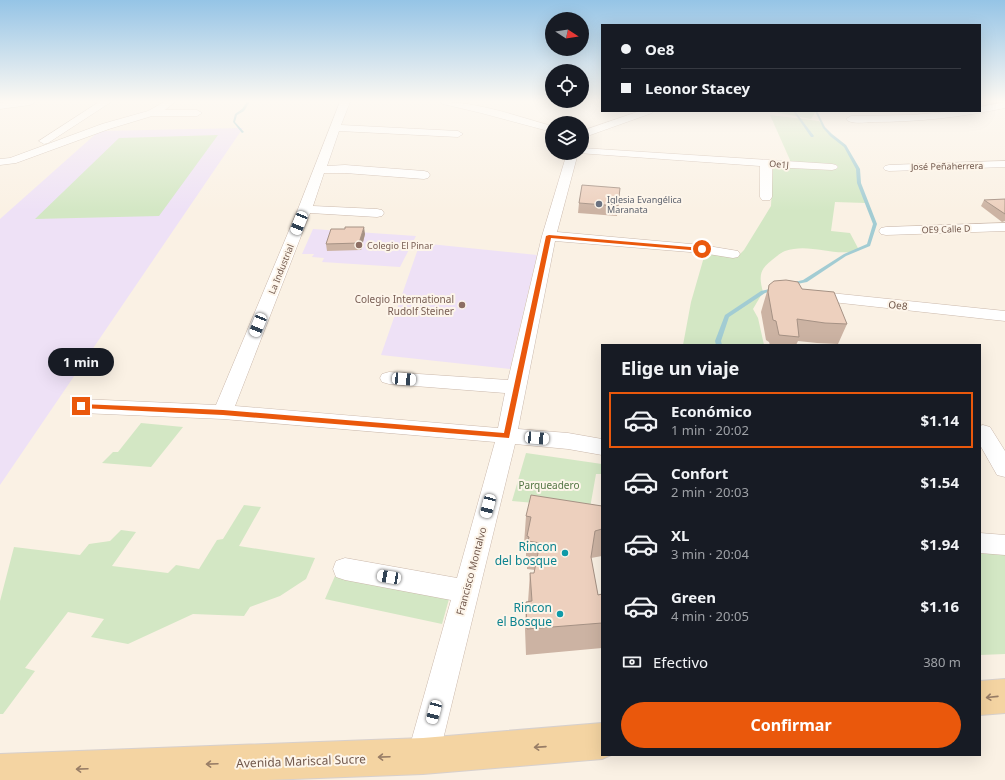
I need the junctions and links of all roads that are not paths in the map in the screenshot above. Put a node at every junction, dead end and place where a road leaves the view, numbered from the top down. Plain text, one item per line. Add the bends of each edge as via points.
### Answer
1 (48, 138) edge
2 (73, 138) edge
3 (332, 138) edge
4 (589, 150) edge
5 (571, 160) edge
6 (12, 161) junction
7 (0, 162) edge
8 (766, 163) junction
9 (1005, 164) edge
10 (832, 167) dead end
11 (889, 168) dead end
12 (320, 170) junction
13 (0, 172) edge
14 (424, 175) dead end
15 (766, 197) dead end
16 (305, 209) junction
17 (377, 213) dead end
18 (1005, 227) edge
19 (886, 231) dead end
20 (549, 236) junction
21 (733, 254) dead end
22 (800, 295) edge
23 (1005, 316) edge
24 (389, 378) dead end
25 (516, 387) junction
26 (81, 406) dead end
27 (223, 412) junction
28 (983, 432) dead end
29 (507, 436) junction
30 (601, 447) edge
31 (1005, 469) edge
32 (981, 543) edge
33 (1005, 545) edge
34 (345, 569) dead end
35 (466, 591) junction
36 (1005, 696) edge
37 (981, 698) edge
38 (601, 741) edge
39 (423, 756) junction
40 (0, 772) edge

1 - 6 street
2 - 6 street
3 - 12 street, La Industrial
4 - 8 street, Oe1J
5 - 20 street, Francisco Montalvo
6 - 7 street
6 - 13 street
8 - 10 street, Oe1J
8 - 15 street
9 - 11 street, José Peñaherrera
12 - 14 street via 345,169
12 - 16 street, La Industrial
16 - 17 street
16 - 27 street, La Industrial
18 - 19 street, OE9 Calle D
20 - 21 street
20 - 25 street, Francisco Montalvo
22 - 23 street, Oe8
24 - 25 street
25 - 29 street, Francisco Montalvo
26 - 27 street
27 - 29 street
28 - 31 street
29 - 30 street via 568,441
29 - 35 street, Francisco Montalvo
32 - 33 street
34 - 35 street
35 - 39 street, Francisco Montalvo
36 -> 37 main road
38 -> 39 main road, Avenida Mariscal Sucre
39 -> 40 main road, Avenida Mariscal Sucre

